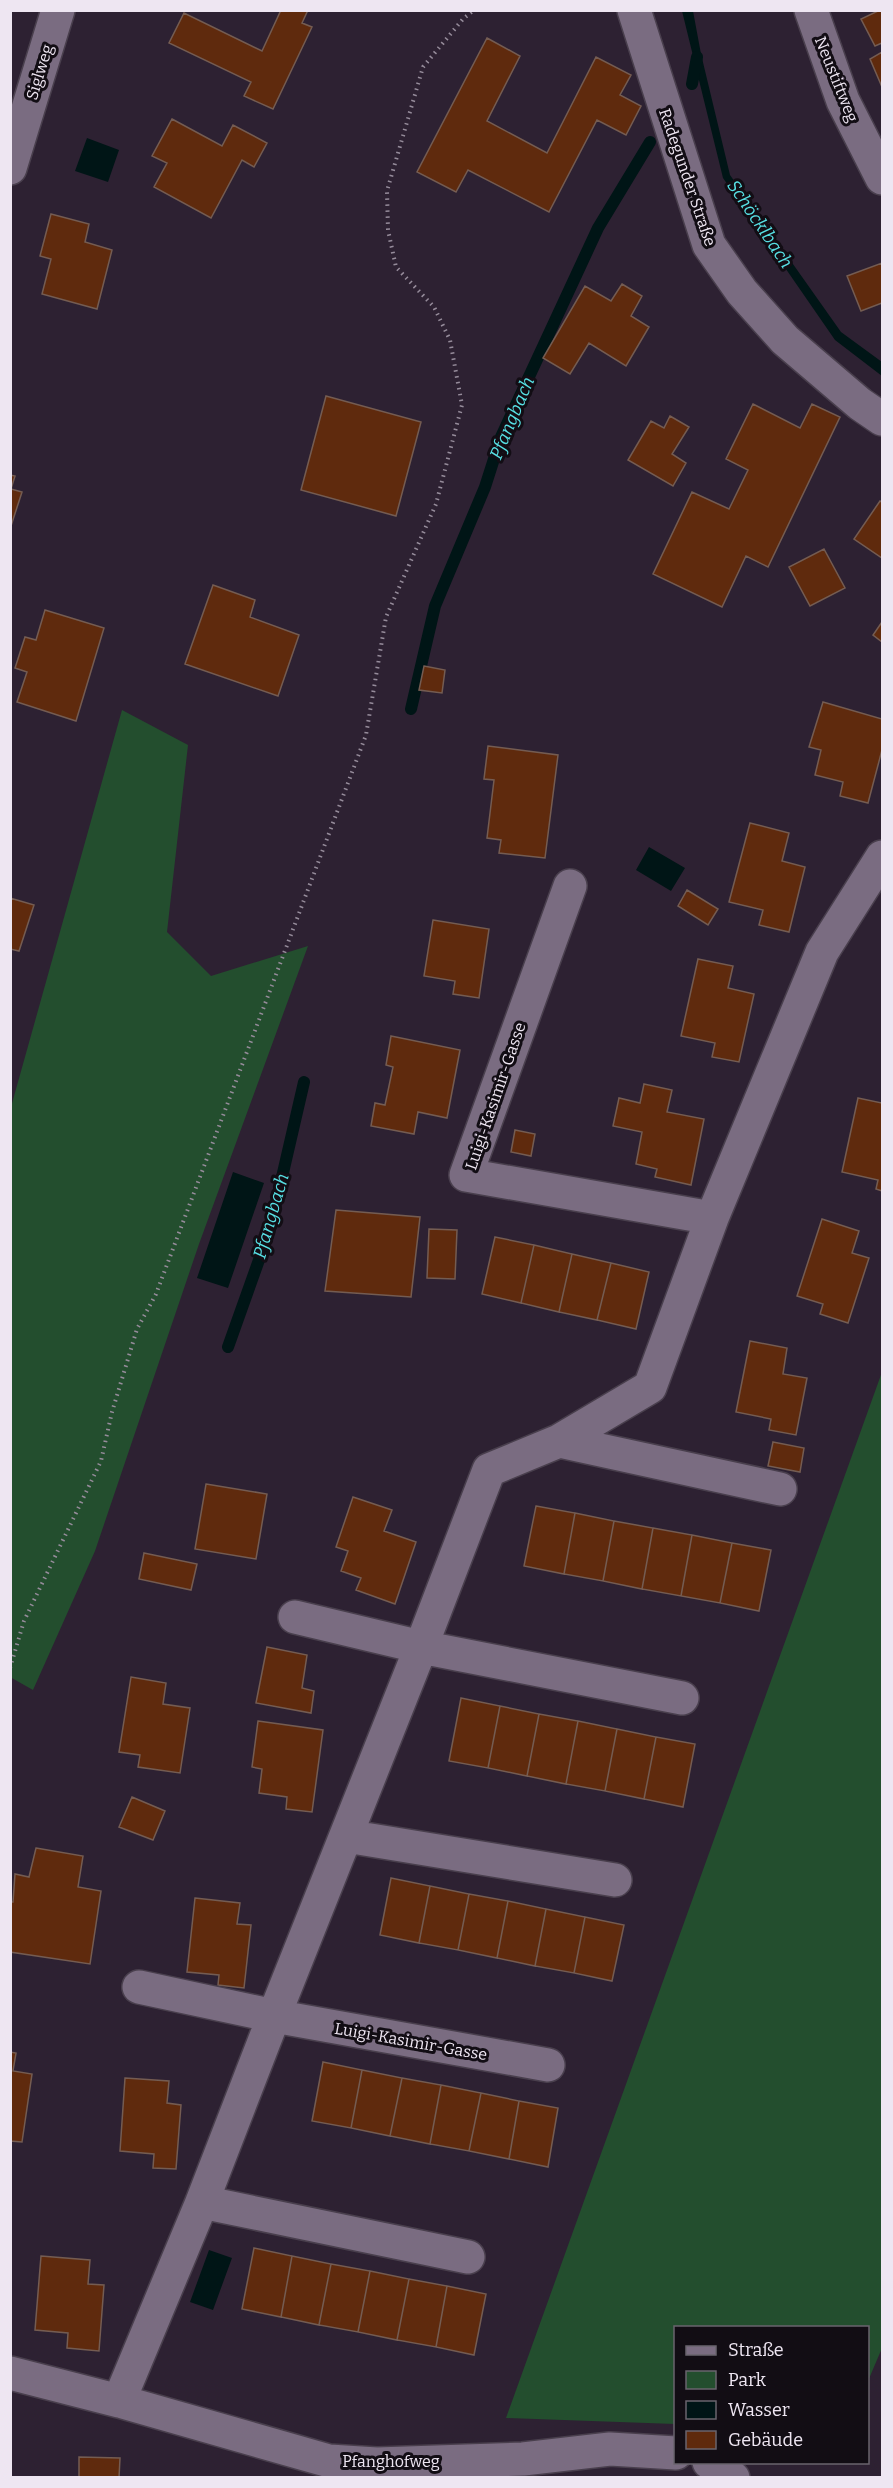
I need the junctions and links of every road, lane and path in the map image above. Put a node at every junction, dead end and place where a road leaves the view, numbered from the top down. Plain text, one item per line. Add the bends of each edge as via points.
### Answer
1 (58, 10) edge
2 (474, 10) edge
3 (634, 10) edge
4 (811, 10) edge
5 (10, 168) edge
6 (882, 178) edge
7 (882, 419) edge
8 (882, 857) edge
9 (570, 886) dead end
10 (712, 1218) junction
11 (559, 1441) junction
12 (780, 1489) dead end
13 (295, 1617) dead end
14 (421, 1647) junction
15 (10, 1668) edge
16 (682, 1698) dead end
17 (346, 1836) junction
18 (615, 1880) dead end
19 (139, 1987) dead end
20 (274, 2016) junction
21 (548, 2065) dead end
22 (202, 2202) junction
23 (468, 2257) dead end
24 (10, 2373) edge
25 (119, 2401) junction
26 (674, 2453) edge
27 (711, 2464) edge
28 (733, 2478) edge

1 - 5 street, Siglweg
2 - 15 path via 423,67 387,191 388,230 396,267 434,308 450,340 462,405 436,504 386,617 366,735 156,1294 137,1329 101,1461 24,1622
3 - 7 street, Radegunder Straße via 709,245 742,292 786,340
4 - 6 street, Neustiftweg via 843,100
8 - 10 street via 822,952
9 - 10 street, Luigi-Kasimir-Gasse via 466,1175
10 - 11 street via 650,1388
11 - 12 street
11 - 14 street via 489,1470
13 - 14 street
14 - 16 street
14 - 17 street
17 - 18 street
17 - 20 street
19 - 20 street, Luigi-Kasimir-Gasse
20 - 21 street, Luigi-Kasimir-Gasse
20 - 22 street
22 - 23 street
22 - 25 street
24 - 25 street, Pfanghofweg
25 - 26 street, Pfanghofweg via 329,2461 377,2464 512,2459 610,2449
27 - 28 street

